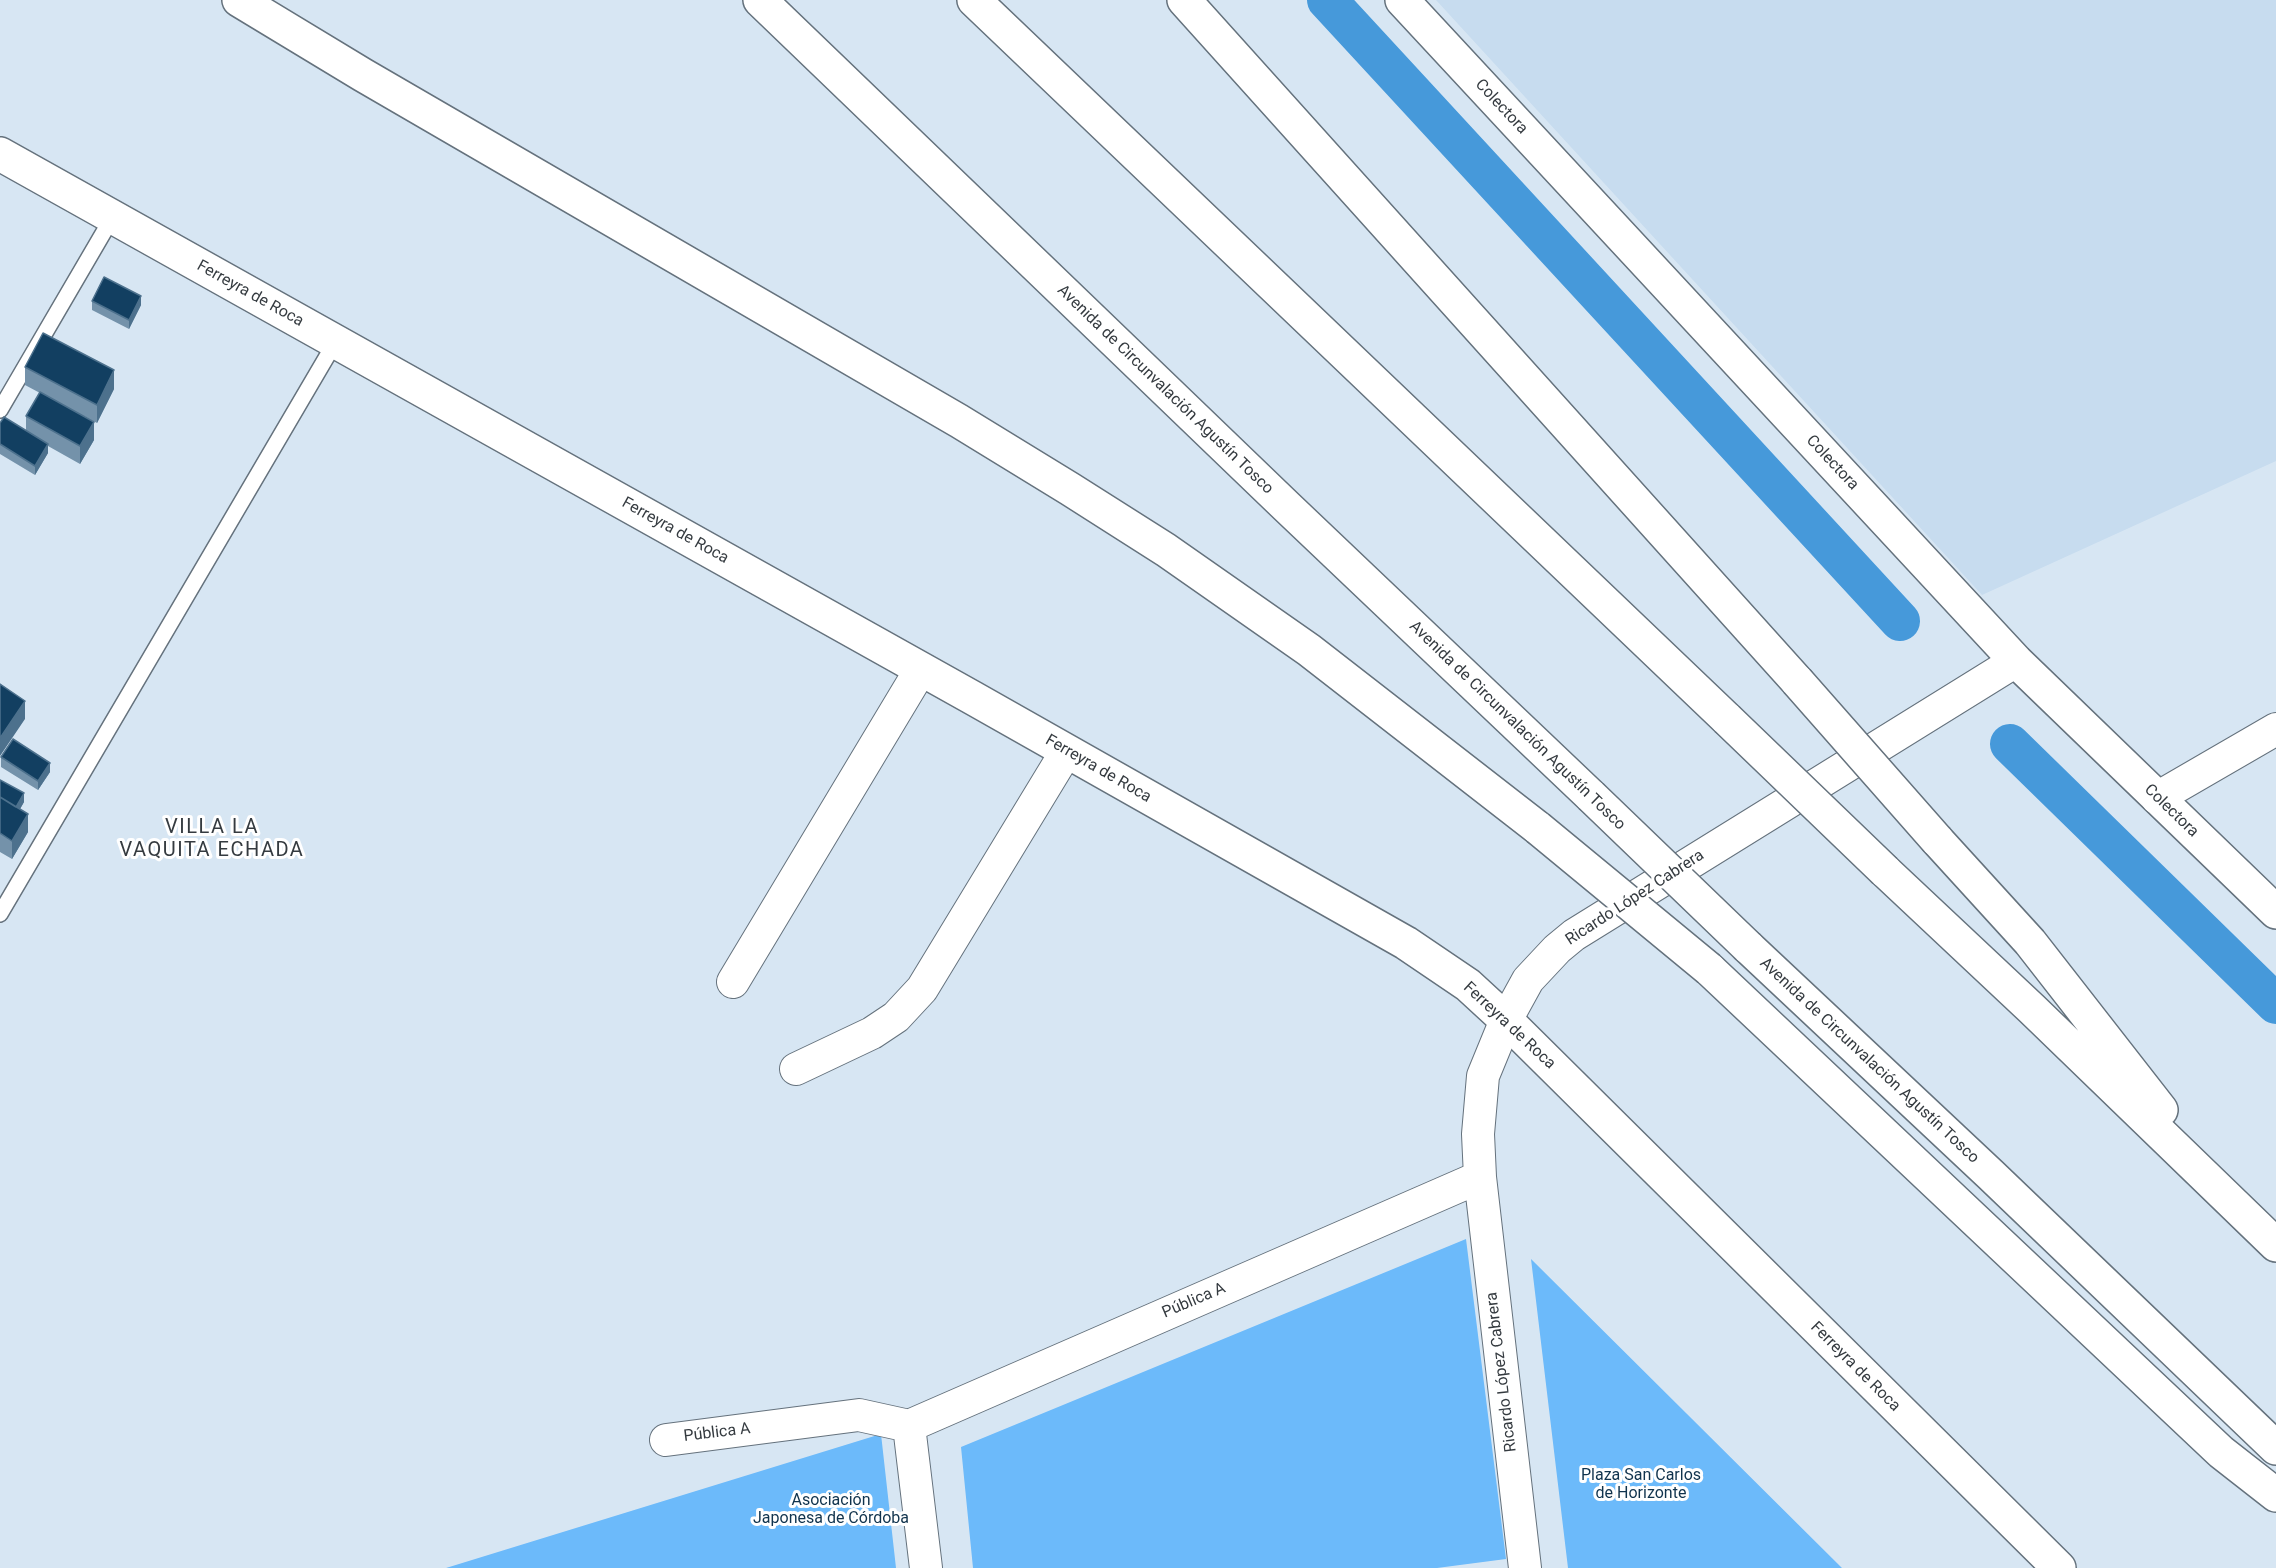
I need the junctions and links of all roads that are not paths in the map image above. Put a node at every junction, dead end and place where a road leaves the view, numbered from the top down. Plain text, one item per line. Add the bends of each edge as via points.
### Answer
1 (238, 0) edge
2 (760, 0) edge
3 (974, 0) edge
4 (1184, 0) edge
5 (1402, 0) edge
6 (0, 154) edge
7 (112, 218) junction
8 (336, 341) junction
9 (0, 410) edge
10 (2016, 661) junction
11 (921, 669) junction
12 (2276, 729) edge
13 (1066, 752) junction
14 (2157, 798) junction
15 (2276, 912) edge
16 (0, 914) edge
17 (733, 982) dead end
18 (1506, 1020) junction
19 (796, 1070) dead end
20 (1480, 1177) junction
21 (2238, 1208) junction
22 (2276, 1245) edge
23 (909, 1426) junction
24 (666, 1440) dead end
25 (2276, 1448) edge
26 (2276, 1495) edge
27 (1521, 1567) edge
28 (926, 1568) edge
29 (2059, 1568) edge

1 - 26 main road, bridge via 949,416 1166,550 1309,650 1538,828 1709,969 2221,1452
2 - 25 main road, Avenida de Circunvalación Agustín Tosco, bridge
3 - 21 main road, bridge
4 - 21 main road, bridge via 2030,942
5 - 10 main road, Colectora
6 - 7 main road, Ferreyra de Roca
7 - 8 main road, Ferreyra de Roca
7 - 9 lane
8 - 11 main road, Ferreyra de Roca
8 - 16 lane
10 - 14 main road, Colectora
10 - 18 street, Ricardo López Cabrera via 1574,934 1528,980
11 - 13 main road, Ferreyra de Roca
11 - 17 street
12 - 14 street
13 - 18 main road, Ferreyra de Roca via 1406,943 1468,985
13 - 19 street via 922,989 896,1017 872,1033
14 - 15 main road, Colectora
18 - 20 street, Ricardo López Cabrera via 1483,1076 1478,1134
18 - 29 main road, Ferreyra de Roca
20 - 23 street, Pública A
20 - 27 street, Ricardo López Cabrera
21 - 22 main road
23 - 24 street, Pública A via 859,1415
23 - 28 street

